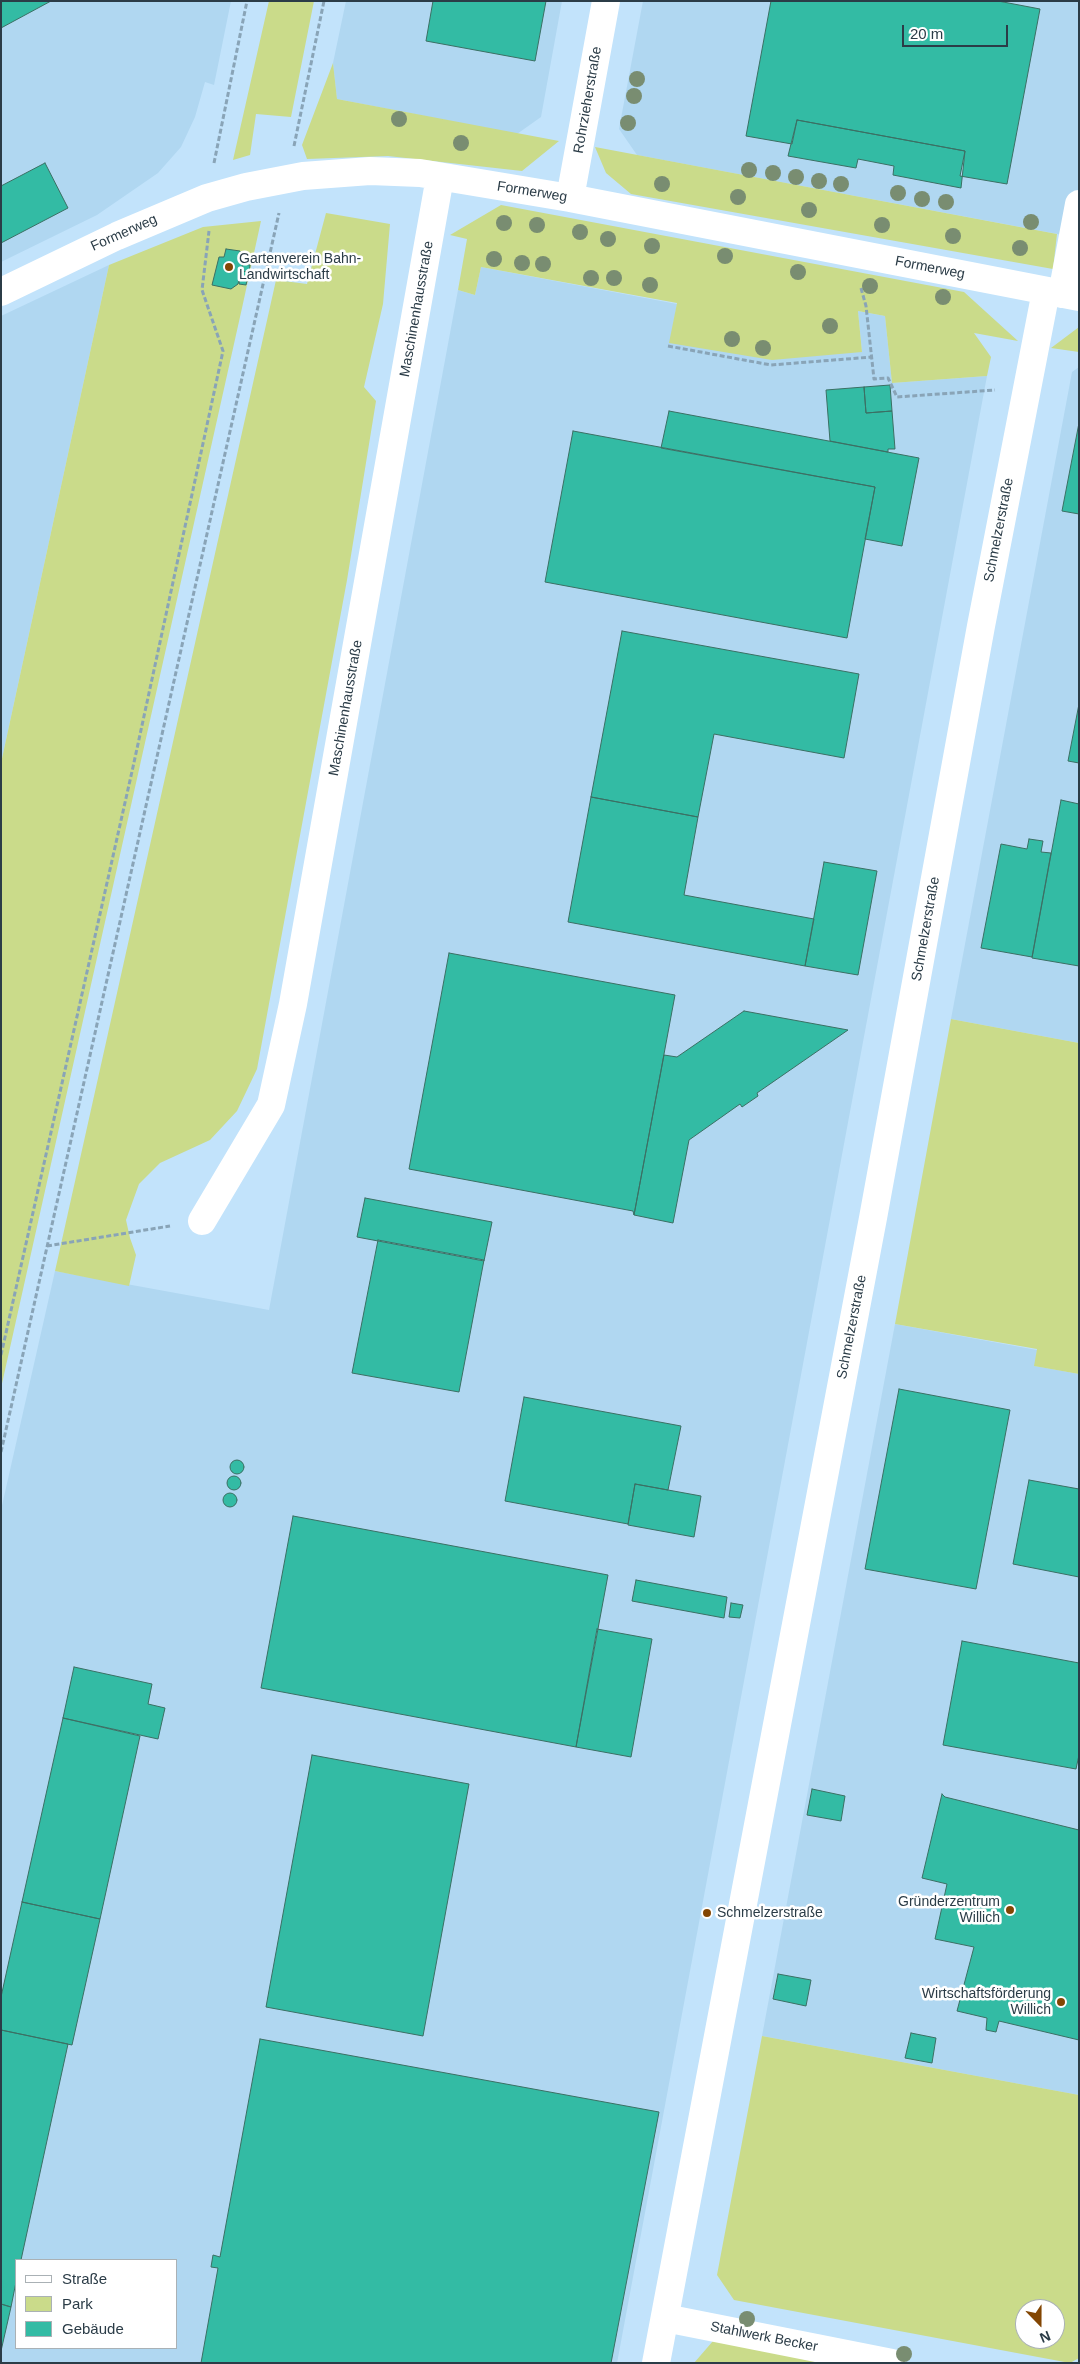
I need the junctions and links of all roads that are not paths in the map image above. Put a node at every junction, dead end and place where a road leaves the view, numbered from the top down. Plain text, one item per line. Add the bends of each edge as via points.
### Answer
1 (606, 1) edge
2 (440, 177) junction
3 (570, 198) junction
4 (1079, 204) edge
5 (1, 292) edge
6 (1062, 294) edge
7 (202, 1221) road end
8 (665, 2318) junction
9 (656, 2363) edge
10 (892, 2363) edge

1 - 3 street, Rohrzieherstraße
2 - 3 street, Formerweg
2 - 5 street, Formerweg via 370,171 318,173 246,187 207,198 117,236
2 - 7 street, Maschinenhausstraße via 293,1004 272,1105
3 - 6 street, Formerweg
4 - 6 street, Schmelzerstraße
6 - 8 street, Schmelzerstraße via 1026,388
8 - 9 street, Schmelzerstraße
8 - 10 street, Stahlwerk Becker

